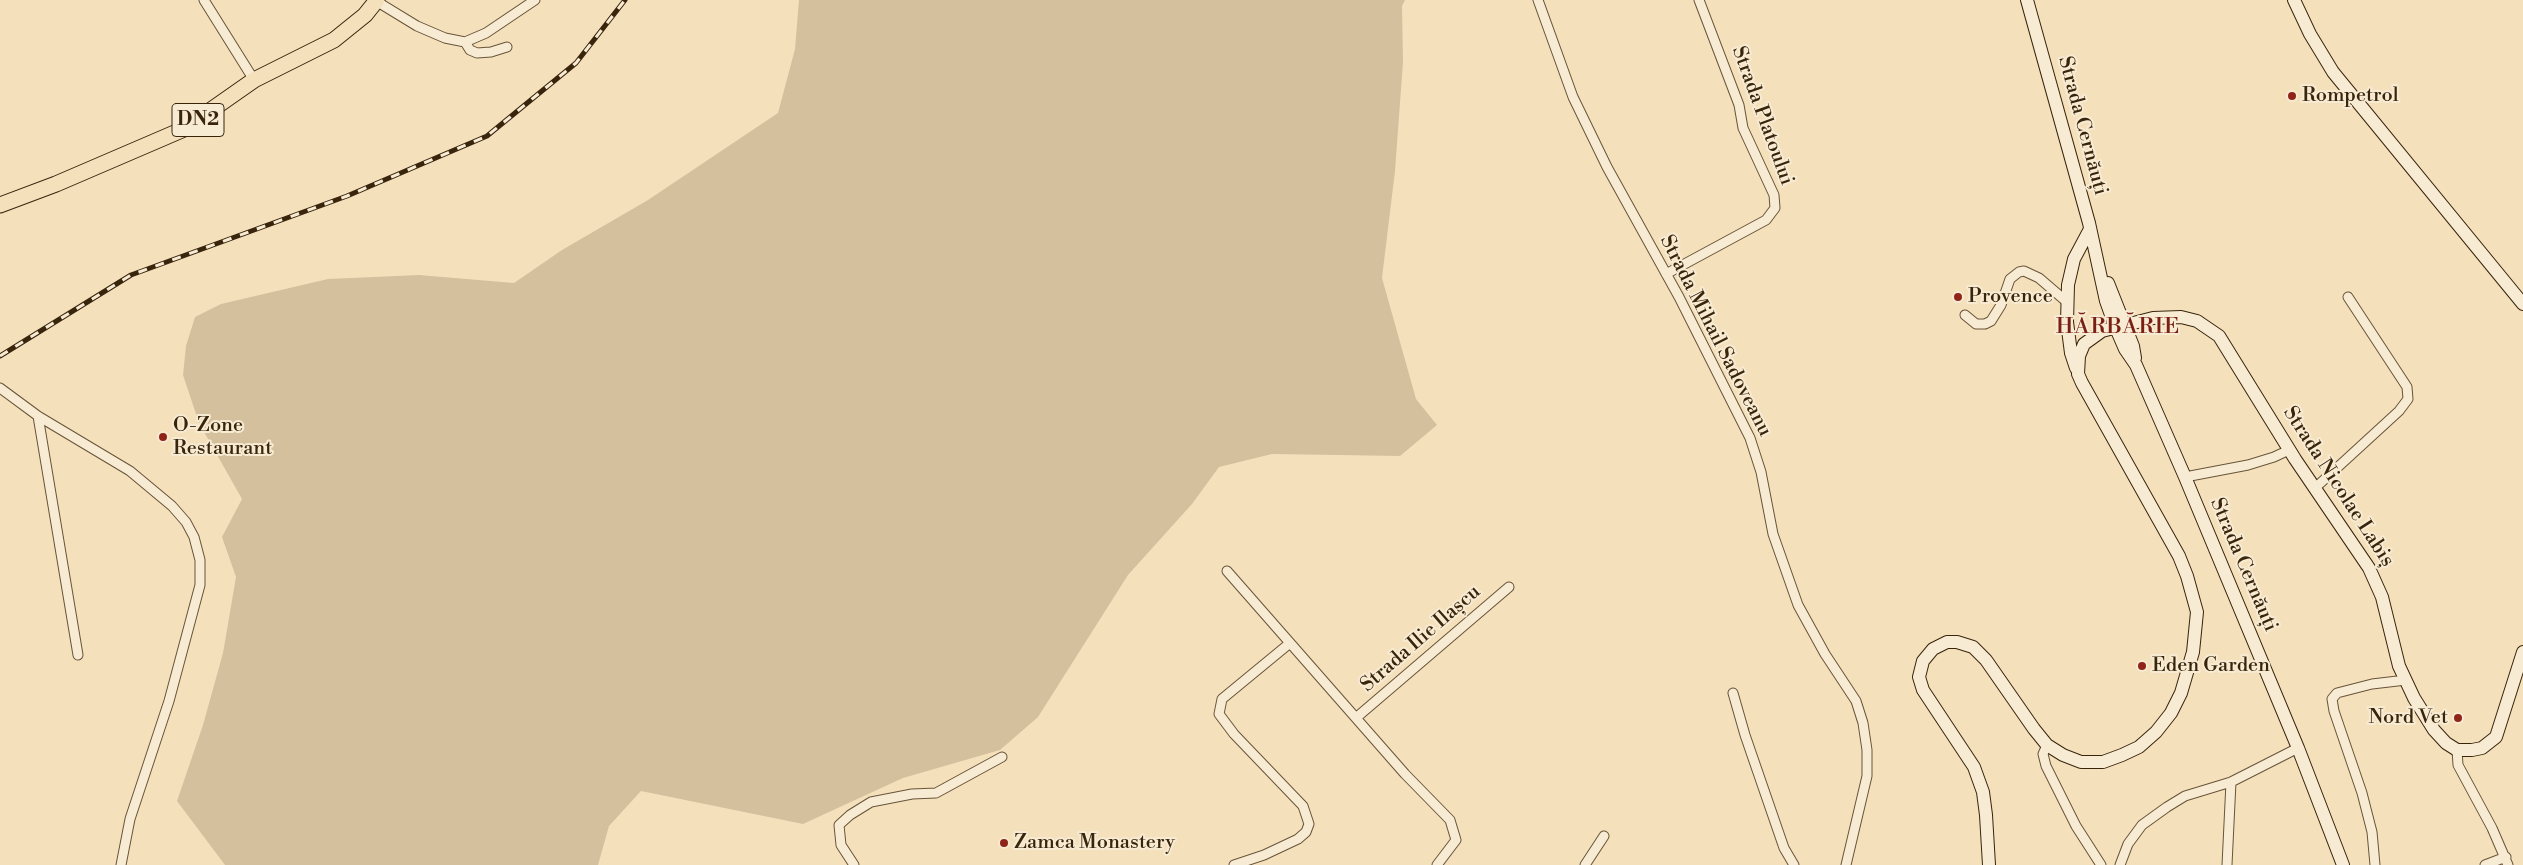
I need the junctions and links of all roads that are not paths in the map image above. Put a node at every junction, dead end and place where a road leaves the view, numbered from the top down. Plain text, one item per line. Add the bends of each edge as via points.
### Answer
1 (204, 0) edge
2 (376, 0) edge
3 (536, 0) edge
4 (1538, 0) edge
5 (1699, 0) edge
6 (2027, 0) edge
7 (2294, 0) edge
8 (465, 42) junction
9 (507, 47) dead end
10 (254, 80) junction
11 (0, 205) edge
12 (2090, 229) junction
13 (1666, 274) junction
14 (2348, 297) dead end
15 (2067, 302) junction
16 (2523, 304) edge
17 (1965, 315) dead end
18 (2120, 328) junction
19 (2078, 374) junction
20 (0, 388) edge
21 (2094, 403) junction
22 (38, 416) junction
23 (2289, 450) junction
24 (2185, 477) junction
25 (2315, 488) junction
26 (1226, 571) dead end
27 (1509, 586) dead end
28 (1290, 643) junction
29 (2523, 652) edge
30 (78, 655) dead end
31 (2406, 680) junction
32 (1733, 693) dead end
33 (1357, 717) junction
34 (2047, 745) junction
35 (2298, 748) junction
36 (2457, 750) junction
37 (1002, 757) dead end
38 (2231, 782) junction
39 (1604, 836) dead end
40 (2507, 861) edge
41 (121, 865) edge
42 (854, 865) edge
43 (1234, 865) edge
44 (1437, 865) edge
45 (1585, 865) edge
46 (1794, 865) edge
47 (1846, 865) edge
48 (1989, 865) edge
49 (2101, 865) edge
50 (2120, 865) edge
51 (2228, 865) edge
52 (2343, 865) edge
53 (2376, 865) edge
54 (2485, 865) edge

1 - 10 street
2 - 8 street via 417,26 445,38
2 - 10 main road, DN2 via 365,15 334,40
3 - 8 street via 486,34
4 - 13 street, Strada Mihail Sadoveanu via 1573,97
5 - 13 street, Strada Platoului via 1739,105 1743,128 1774,195 1775,208 1766,220
6 - 12 street, Strada Cernăuți
7 - 16 street via 2333,72
8 - 9 street via 470,50 477,53
10 - 11 main road, DN2 via 172,135
12 - 15 street via 2074,259
12 - 18 street, Strada Cernăuți
13 - 47 street, Strada Mihail Sadoveanu via 1750,438 1761,472 1773,534 1798,605 1856,701 1863,723 1867,776
14 - 25 street via 2407,387 2408,399
15 - 17 street via 2039,278 2024,271 2010,279 2001,305 1991,321 1976,324
15 - 19 street via 2068,338
18 - 19 street via 2092,337 2084,344 2079,356
18 - 21 street via 2098,342 2088,356 2086,374
18 - 23 street, Strada Nicolae Labiș via 2167,316 2197,321 2210,328 2226,346
18 - 24 street, Strada Cernăuți
19 - 21 street
20 - 22 street
21 - 34 street via 2179,556 2197,612 2196,638 2188,674 2171,713 2139,747 2103,762 2081,762
22 - 30 street
22 - 41 street via 122,466 155,491 186,522 200,560 200,585 169,700 130,820
23 - 24 street via 2248,465
23 - 25 street, Strada Nicolae Labiș
24 - 35 street, Strada Cernăuți
25 - 31 street, Strada Nicolae Labiș via 2377,582 2395,654
26 - 28 street, Strada Ilie Ilașcu
27 - 33 street, Strada Ilie Ilașcu
28 - 33 street, Strada Ilie Ilașcu
28 - 43 street via 1222,699 1219,714 1303,806 1309,824 1298,839
29 - 36 street via 2496,737 2482,748
31 - 36 street, Strada Nicolae Labiș via 2434,730
31 - 53 street via 2354,689 2332,699 2362,793
32 - 46 street via 1784,848
33 - 44 street, Strada Ilie Ilașcu via 1405,774 1450,820 1456,840
34 - 48 street via 1986,660 1973,648 1952,642 1933,649 1923,661 1919,677 1923,690 1974,768 1983,792
34 - 49 street via 2043,754 2046,766 2076,826
35 - 38 street
35 - 52 street, Strada Cernăuți
36 - 40 street via 2458,765
37 - 42 street via 936,793 871,802 850,815 839,825 841,845
38 - 50 street via 2185,796 2154,816 2142,825 2128,844
38 - 51 street
39 - 45 street
40 - 54 street

